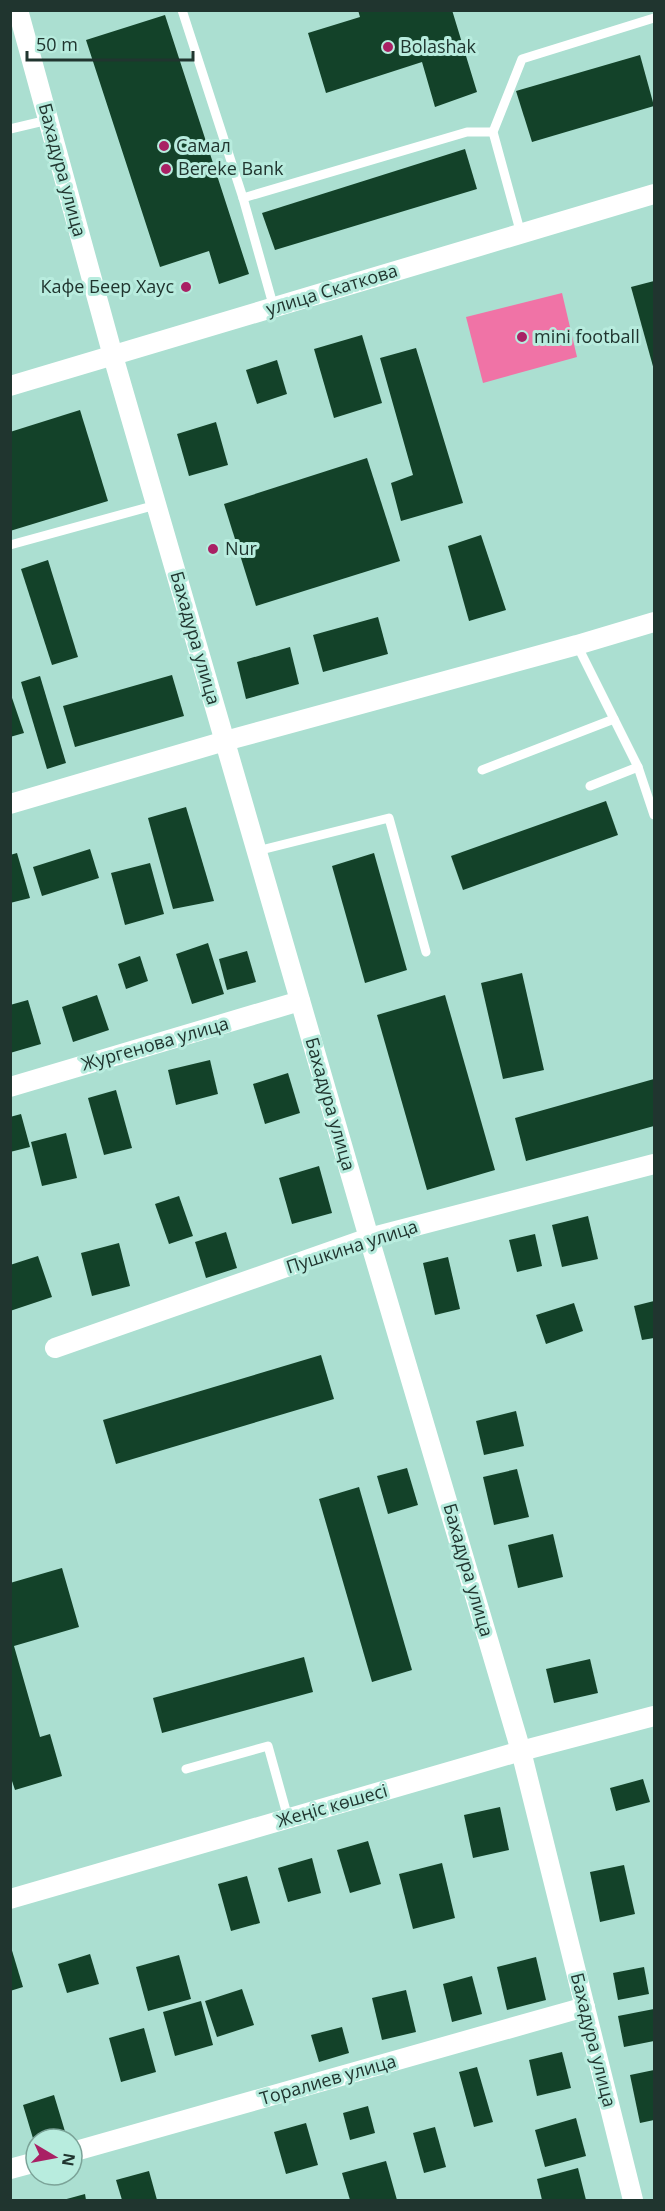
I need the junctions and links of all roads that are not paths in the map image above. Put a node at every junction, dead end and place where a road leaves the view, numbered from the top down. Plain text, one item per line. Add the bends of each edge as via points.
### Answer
1 (18, 10) edge
2 (182, 10) edge
3 (654, 18) edge
4 (48, 120) junction
5 (10, 129) edge
6 (493, 132) junction
7 (654, 194) edge
8 (243, 198) junction
9 (521, 234) junction
10 (274, 308) junction
11 (113, 356) junction
12 (10, 386) edge
13 (156, 505) junction
14 (10, 545) edge
15 (654, 622) edge
16 (577, 645) junction
17 (614, 718) junction
18 (225, 741) junction
19 (638, 767) junction
20 (482, 770) dead end
21 (590, 786) dead end
22 (10, 804) edge
23 (654, 815) edge
24 (256, 851) junction
25 (426, 952) dead end
26 (300, 1001) junction
27 (10, 1087) edge
28 (654, 1164) edge
29 (369, 1238) junction
30 (55, 1348) dead end
31 (654, 1716) edge
32 (521, 1750) junction
33 (186, 1769) dead end
34 (288, 1818) junction
35 (10, 1899) edge
36 (585, 2007) junction
37 (84, 2149) edge
38 (633, 2200) edge

1 - 4 street, Бахадура улица
2 - 8 lane
3 - 6 lane via 522,58
4 - 5 lane
4 - 11 street, Бахадура улица
6 - 8 lane via 467,132
6 - 9 lane
7 - 9 street, улица Скаткова
8 - 10 lane
9 - 10 street, улица Скаткова
10 - 11 street, улица Скаткова
11 - 12 street, улица Скаткова
11 - 13 street, Бахадура улица
13 - 14 lane
13 - 18 street, Бахадура улица
15 - 16 street
16 - 17 lane
16 - 18 street
17 - 19 lane
17 - 20 lane
18 - 22 street
18 - 24 street, Бахадура улица
19 - 21 lane
19 - 23 lane
24 - 25 lane via 389,818
24 - 26 street, Бахадура улица
26 - 27 street, Жургенова улица
26 - 29 street, Бахадура улица
28 - 29 street, Пушкина улица
29 - 30 street, Пушкина улица
29 - 32 street, Бахадура улица
31 - 32 street, Жеңіс көшесі
32 - 34 street, Жеңіс көшесі
32 - 36 street, Бахадура улица
33 - 34 lane via 268,1746
34 - 35 street, Жеңіс көшесі
36 - 37 street, Торалиев улица
36 - 38 street, Бахадура улица

